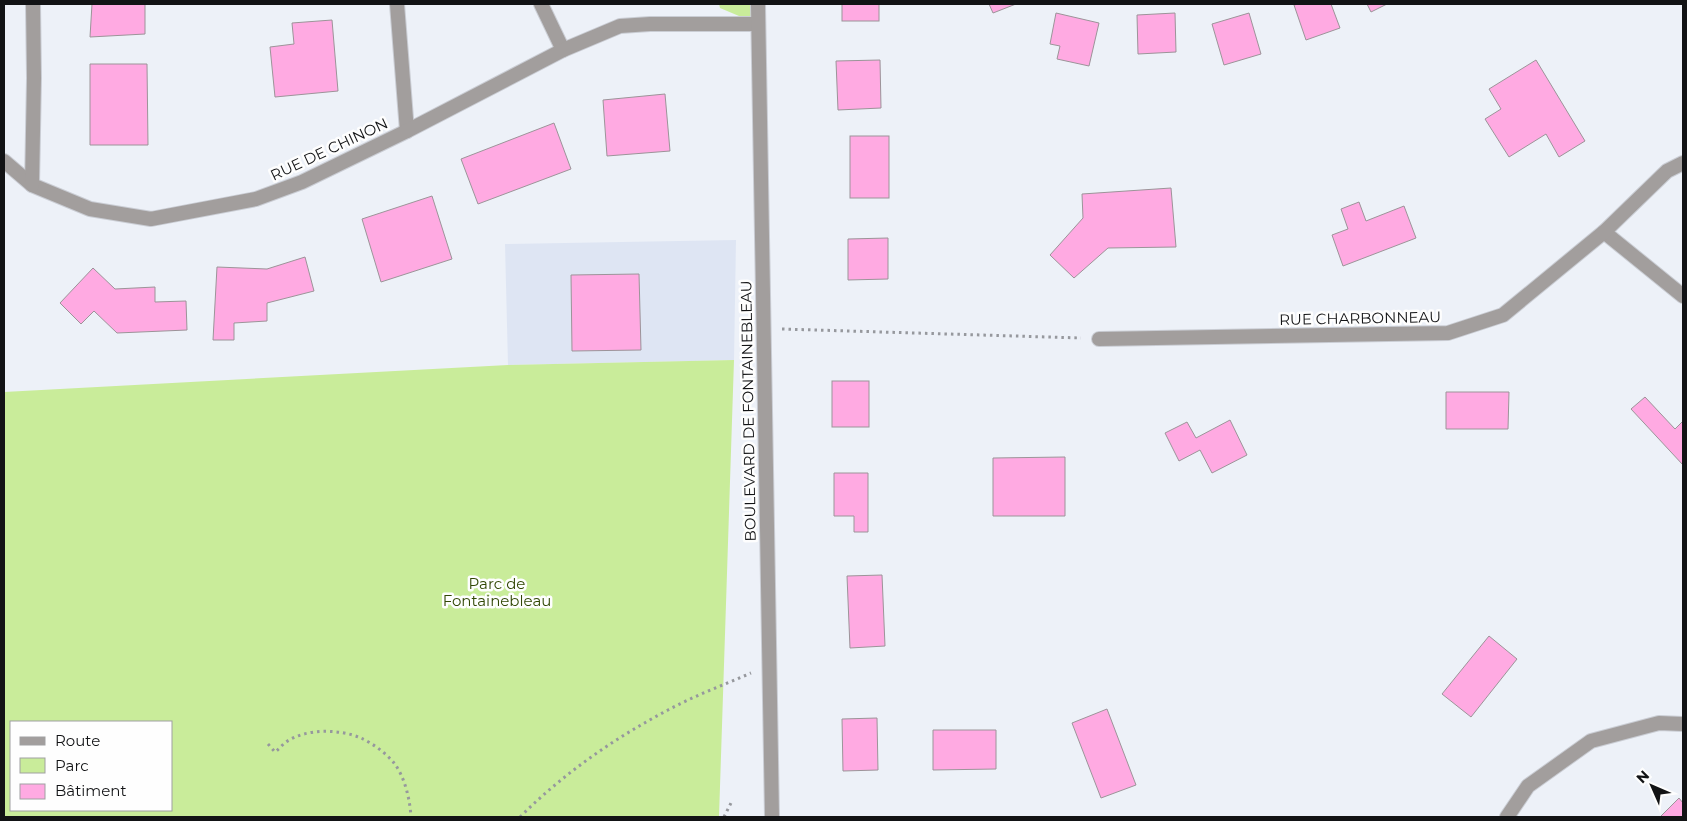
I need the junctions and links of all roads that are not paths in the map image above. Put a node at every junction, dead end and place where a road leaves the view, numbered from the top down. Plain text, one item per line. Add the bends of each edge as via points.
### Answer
1 (33, 4) edge
2 (397, 4) edge
3 (541, 4) edge
4 (758, 4) edge
5 (758, 24) junction
6 (563, 50) junction
7 (407, 131) junction
8 (4, 161) edge
9 (1683, 163) edge
10 (32, 185) junction
11 (1604, 232) junction
12 (1683, 296) edge
13 (1099, 339) road end
14 (1683, 724) edge
15 (772, 817) edge
16 (1506, 817) edge

1 - 10 street
2 - 7 street, RUE DE CHINON
3 - 6 street
4 - 5 street, BOULEVARD DE FONTAINEBLEAU
5 - 6 street, RUE DE CHINON via 620,26
5 - 15 street, BOULEVARD DE FONTAINEBLEAU
6 - 7 street, RUE DE CHINON
7 - 10 street, RUE DE CHINON via 302,182 256,199 151,219 90,209
8 - 10 street, RUE DE CHINON
9 - 11 street, RUE CHARBONNEAU via 1667,171
11 - 12 street
11 - 13 street, RUE CHARBONNEAU via 1503,315 1448,333
14 - 16 street via 1659,723 1591,741 1528,786

